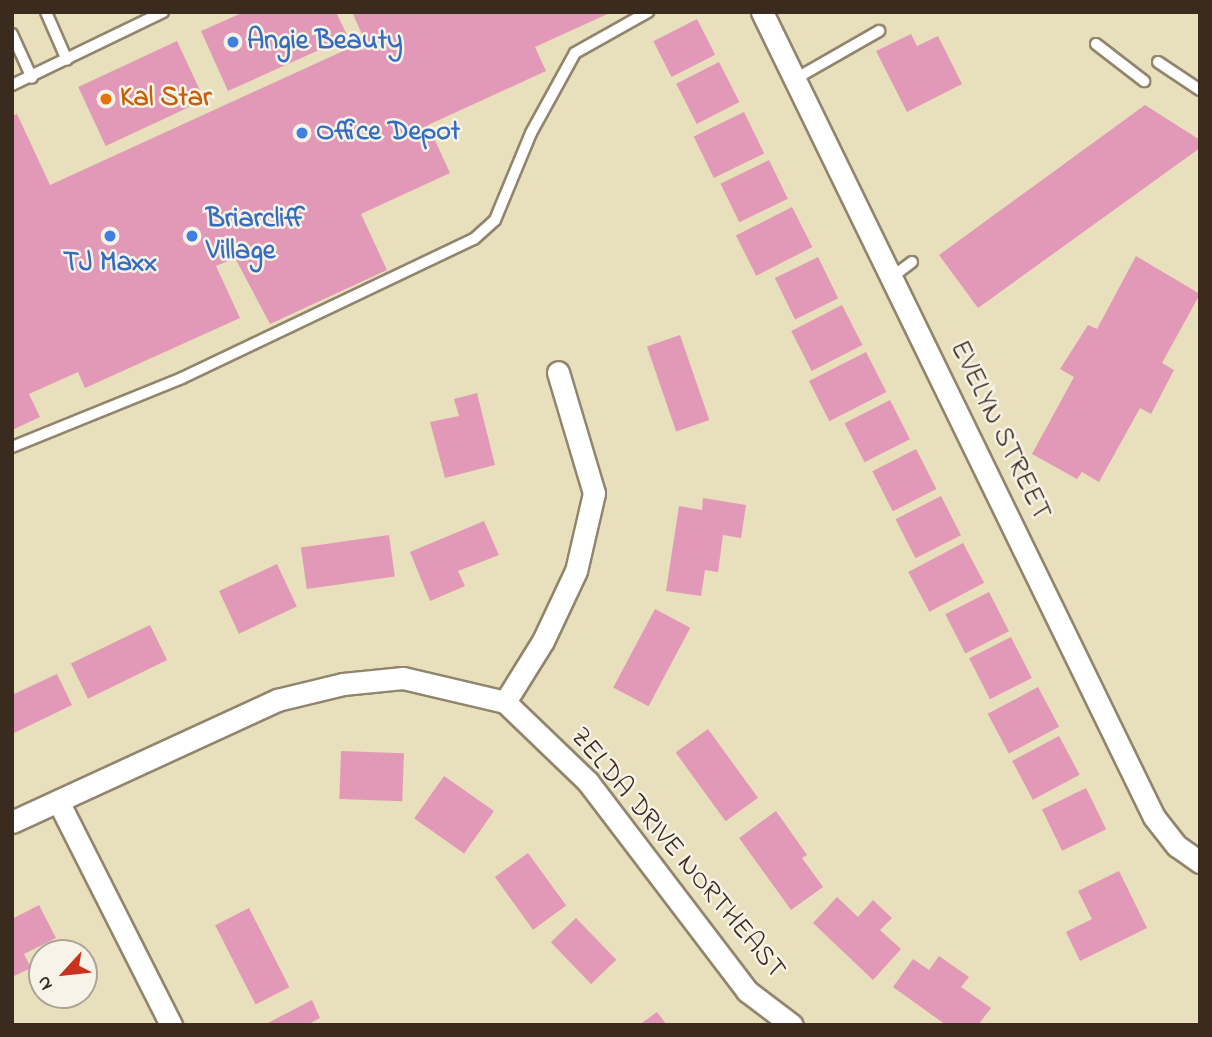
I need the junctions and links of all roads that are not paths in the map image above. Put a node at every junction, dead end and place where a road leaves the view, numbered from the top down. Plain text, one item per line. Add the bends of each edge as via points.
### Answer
1 (46, 12) edge
2 (163, 12) edge
3 (648, 12) edge
4 (762, 12) edge
5 (879, 32) dead end
6 (12, 34) edge
7 (1096, 44) dead end
8 (67, 60) junction
9 (1157, 62) dead end
10 (32, 78) junction
11 (795, 79) junction
12 (1144, 81) dead end
13 (12, 85) edge
14 (1200, 90) edge
15 (912, 262) dead end
16 (892, 277) junction
17 (558, 372) dead end
18 (12, 447) edge
19 (505, 702) junction
20 (59, 803) junction
21 (12, 822) edge
22 (1200, 862) edge
23 (171, 1025) edge
24 (792, 1025) edge

1 - 8 lane
2 - 8 lane
3 - 18 lane via 575,53 531,134 495,220 474,239 182,378
4 - 11 street, EVELYN STREET
5 - 11 lane
6 - 10 lane
7 - 12 lane
8 - 10 lane
9 - 14 lane
10 - 13 lane
11 - 16 street, EVELYN STREET via 870,216
15 - 16 lane
16 - 22 street, EVELYN STREET via 1154,817 1178,846
17 - 19 street via 594,493 576,571 543,641
19 - 20 street via 404,678 277,699
19 - 24 street, ZELDA DRIVE NORTHEAST via 588,782 747,991
20 - 21 street
20 - 23 street

